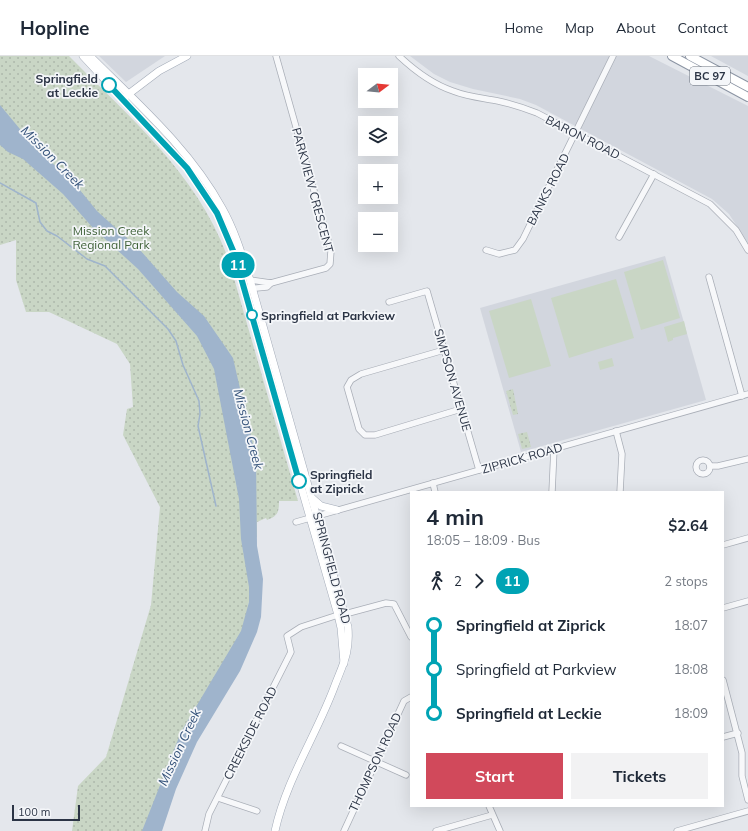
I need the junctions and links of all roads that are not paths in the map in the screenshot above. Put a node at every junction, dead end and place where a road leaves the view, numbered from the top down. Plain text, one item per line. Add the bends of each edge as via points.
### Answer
1 (83, 56) edge
2 (90, 56) edge
3 (186, 56) edge
4 (276, 56) edge
5 (399, 56) edge
6 (613, 56) edge
7 (672, 56) edge
8 (690, 56) edge
9 (748, 87) edge
10 (748, 96) edge
11 (125, 97) junction
12 (576, 134) junction
13 (654, 174) junction
14 (619, 237) dead end
15 (486, 250) dead end
16 (748, 250) edge
17 (709, 277) dead end
18 (250, 280) junction
19 (271, 283) junction
20 (248, 289) junction
21 (389, 302) dead end
22 (444, 350) junction
23 (745, 395) edge
24 (461, 409) junction
25 (616, 431) junction
26 (554, 449) junction
27 (748, 459) edge
28 (710, 466) dead end
29 (479, 470) junction
30 (432, 483) junction
31 (435, 491) edge
32 (552, 491) edge
33 (620, 491) edge
34 (312, 497) junction
35 (337, 510) junction
36 (313, 516) junction
37 (296, 522) dead end
38 (748, 538) edge
39 (724, 545) edge
40 (748, 601) edge
41 (724, 608) edge
42 (341, 615) junction
43 (410, 635) edge
44 (724, 684) edge
45 (410, 698) edge
46 (738, 733) junction
47 (724, 737) edge
48 (341, 746) dead end
49 (375, 761) junction
50 (406, 775) dead end
51 (218, 798) junction
52 (748, 800) edge
53 (488, 807) edge
54 (257, 811) dead end
55 (748, 811) edge
56 (492, 815) junction
57 (205, 831) edge
58 (275, 831) edge
59 (344, 831) edge
60 (436, 831) edge
61 (500, 831) edge
62 (678, 831) edge

1 - 11 main road, SPRINGFIELD ROAD
2 - 11 main road, SPRINGFIELD ROAD
3 - 11 main road via 159,70
4 - 19 street, PARKVIEW CRESCENT via 331,251 330,264 326,268
5 - 12 street, BARON ROAD via 414,70 453,92 518,106
6 - 12 street, BANKS ROAD
7 - 10 highway, BC 97
8 - 9 highway, BC 97
11 - 18 main road, SPRINGFIELD ROAD via 193,163 211,189 235,234
11 - 20 main road, SPRINGFIELD ROAD via 203,190 228,236
12 - 13 street, BARON ROAD
12 - 15 street, BANKS ROAD via 515,250 499,254
13 - 14 street
13 - 16 street, BARON ROAD via 710,204 736,230
17 - 23 street
18 - 19 street, PARKVIEW CRESCENT
18 - 20 main road, SPRINGFIELD ROAD
19 - 20 street, PARKVIEW CRESCENT via 267,287
20 - 34 main road, SPRINGFIELD ROAD
20 - 36 main road, SPRINGFIELD ROAD
21 - 22 street, SIMPSON AVENUE via 427,291
22 - 24 street, SIMPSON AVENUE
22 - 24 street via 361,374 351,380 347,387 359,429 365,435 375,435
23 - 25 street, ZIPRICK ROAD
24 - 29 street, SIMPSON AVENUE
25 - 26 street, ZIPRICK ROAD
25 - 33 street via 622,454
26 - 29 street, ZIPRICK ROAD
26 - 32 street
27 - 28 street
29 - 30 street, ZIPRICK ROAD
30 - 31 street
30 - 35 street, ZIPRICK ROAD
34 - 35 main road via 321,506
34 - 36 main road, SPRINGFIELD ROAD
35 - 36 street, ZIPRICK ROAD
36 - 37 street, ZIPRICK ROAD
36 - 42 main road, SPRINGFIELD ROAD
38 - 39 street
40 - 41 street
42 - 43 street via 386,603 394,604
42 - 51 street, CREEKSIDE ROAD via 301,627 287,636 291,652
42 - 58 main road, SPRINGFIELD ROAD via 344,663 330,700 279,810
44 - 46 street
45 - 49 street, THOMPSON ROAD via 404,701
46 - 47 street
46 - 52 street via 742,753 742,776
48 - 49 street
49 - 50 street
49 - 59 street, THOMPSON ROAD
51 - 54 street
51 - 57 street, CREEKSIDE ROAD via 209,814
53 - 56 street
55 - 62 street
56 - 60 street
56 - 61 street

